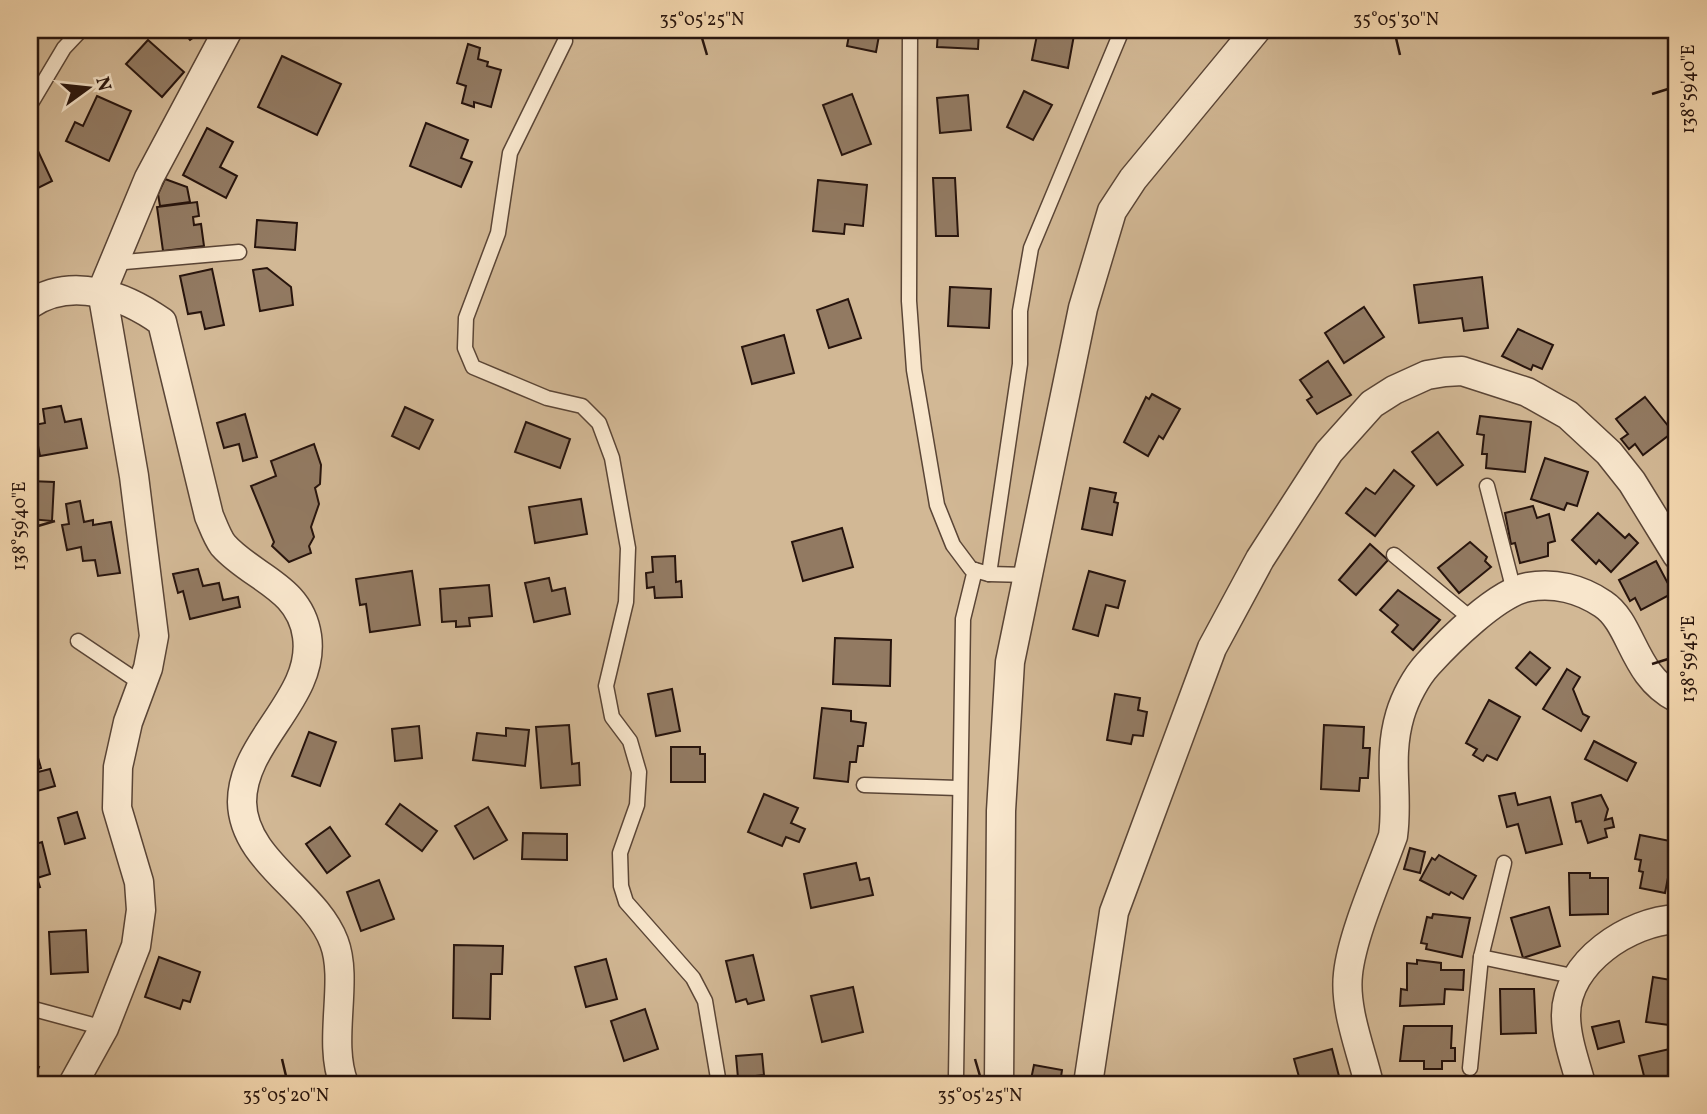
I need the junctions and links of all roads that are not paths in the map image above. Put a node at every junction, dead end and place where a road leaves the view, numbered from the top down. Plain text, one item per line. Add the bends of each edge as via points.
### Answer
1 (82, 30) edge
2 (228, 30) edge
3 (910, 30) edge
4 (1122, 30) edge
5 (1256, 30) edge
6 (565, 41) dead end
7 (30, 105) edge
8 (239, 252) dead end
9 (113, 263) junction
10 (102, 291) junction
11 (30, 304) edge
12 (1487, 486) dead end
13 (1394, 555) dead end
14 (1677, 555) edge
15 (982, 572) junction
16 (1028, 575) junction
17 (1514, 591) junction
18 (1474, 621) junction
19 (78, 641) dead end
20 (142, 684) junction
21 (1677, 698) edge
22 (863, 785) dead end
23 (958, 788) junction
24 (1504, 863) dead end
25 (1677, 919) edge
26 (1480, 957) junction
27 (1577, 977) junction
28 (30, 1008) edge
29 (104, 1028) junction
30 (1470, 1068) dead end
31 (956, 1077) dead end
32 (73, 1084) edge
33 (344, 1084) edge
34 (719, 1084) edge
35 (999, 1084) edge
36 (1088, 1084) edge
37 (1369, 1084) edge
38 (1581, 1084) edge

1 - 7 lane via 64,48
2 - 9 street via 149,178
3 - 15 lane via 909,301 914,370 937,505 953,545 971,569
4 - 15 lane via 1031,248 1020,311 1020,364
5 - 16 street via 1112,211 1083,308
6 - 34 lane via 510,153 498,233 466,317 465,348 473,368 547,398 582,406 599,423 612,458 628,548 626,601 606,686 612,717 630,741 639,772 637,805 620,853 621,886 626,902 693,978 705,1002
8 - 9 lane
9 - 10 street
10 - 11 street via 44,295
10 - 20 street via 152,607 154,636
10 - 33 street via 162,321 209,516 223,544 279,586 296,606 307,636 306,661 296,688 260,746 242,801 246,824 261,850 319,916 335,943 336,1046
12 - 17 lane
13 - 18 lane
14 - 36 street via 1609,453 1568,415 1527,392 1462,371 1445,372 1427,375 1373,404 1329,452 1259,559 1212,648 1114,912
15 - 16 lane
15 - 23 lane via 963,619
16 - 35 street via 1010,662 1001,811
17 - 18 street
17 - 21 street via 1560,586 1606,606 1648,674
18 - 37 street via 1426,665 1401,714 1391,773 1396,817 1393,836 1347,975
19 - 20 lane
20 - 29 street via 118,767 117,808 139,882 141,910 136,946
22 - 23 lane
23 - 31 lane
24 - 26 lane
25 - 27 street via 1625,933
26 - 27 lane
26 - 30 lane
27 - 38 street via 1566,1015
28 - 29 lane
29 - 32 street

